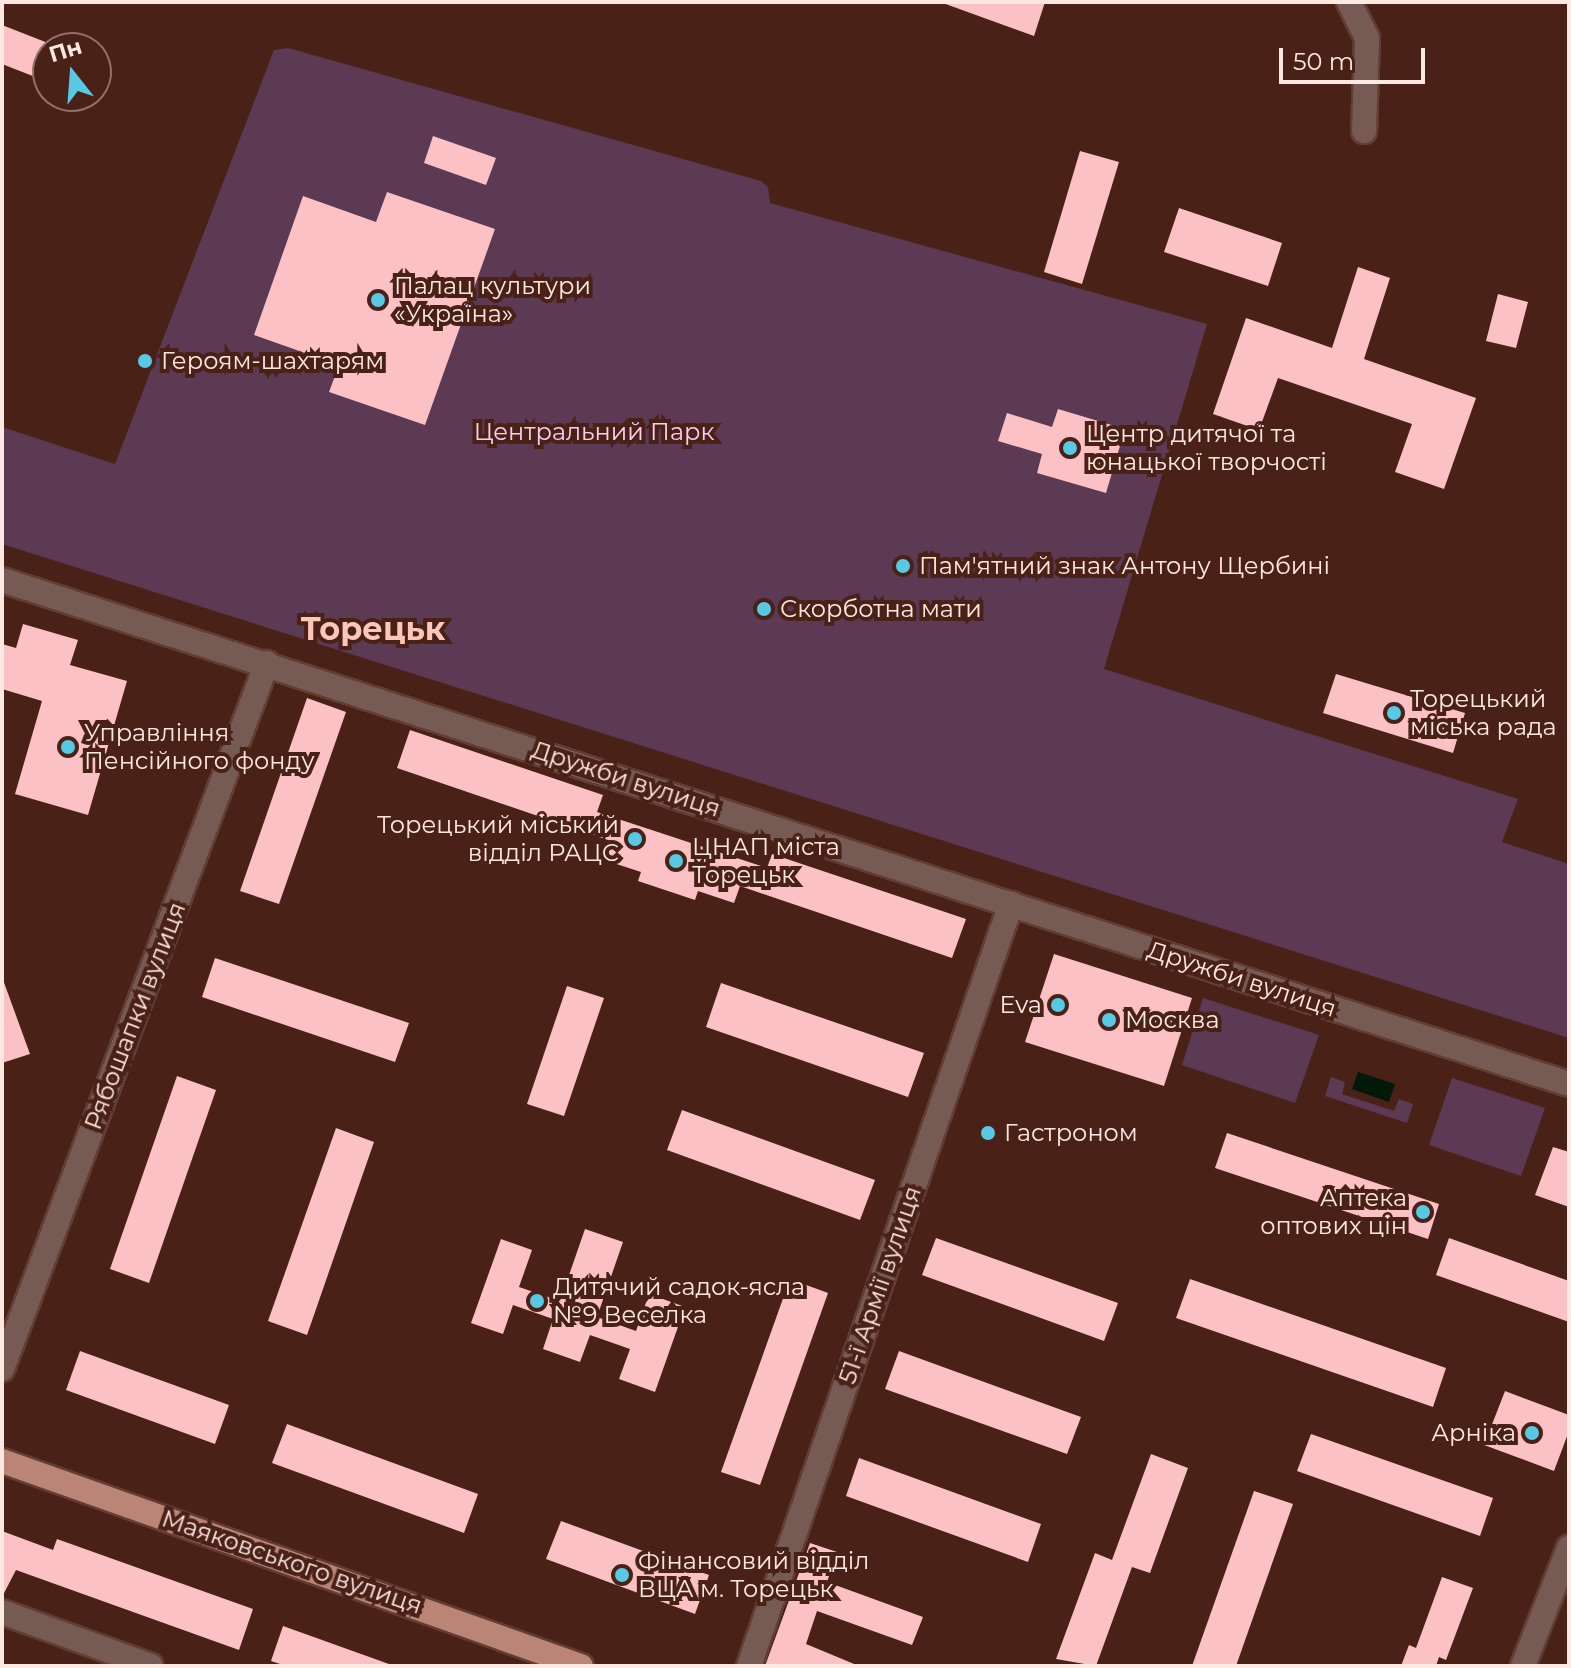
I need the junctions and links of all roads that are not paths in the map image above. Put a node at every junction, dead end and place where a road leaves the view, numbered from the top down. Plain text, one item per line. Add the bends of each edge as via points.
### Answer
1 (1349, 2) edge
2 (1364, 131) dead end
3 (2, 580) edge
4 (267, 663) junction
5 (1011, 904) junction
6 (1569, 1084) edge
7 (2, 1369) edge
8 (2, 1461) edge
9 (1569, 1548) edge
10 (2, 1612) edge
11 (151, 1666) edge
12 (581, 1666) edge
13 (749, 1666) edge
14 (1523, 1666) edge

1 - 2 street via 1367,38
3 - 4 street, Дружби вулиця
4 - 5 street, Дружби вулиця
4 - 7 street, Рябошапки вулиця
5 - 6 street, Дружби вулиця
5 - 13 street, 51-ї Армії вулиця
8 - 12 main road, Маяковського вулиця
9 - 14 street
10 - 11 street

